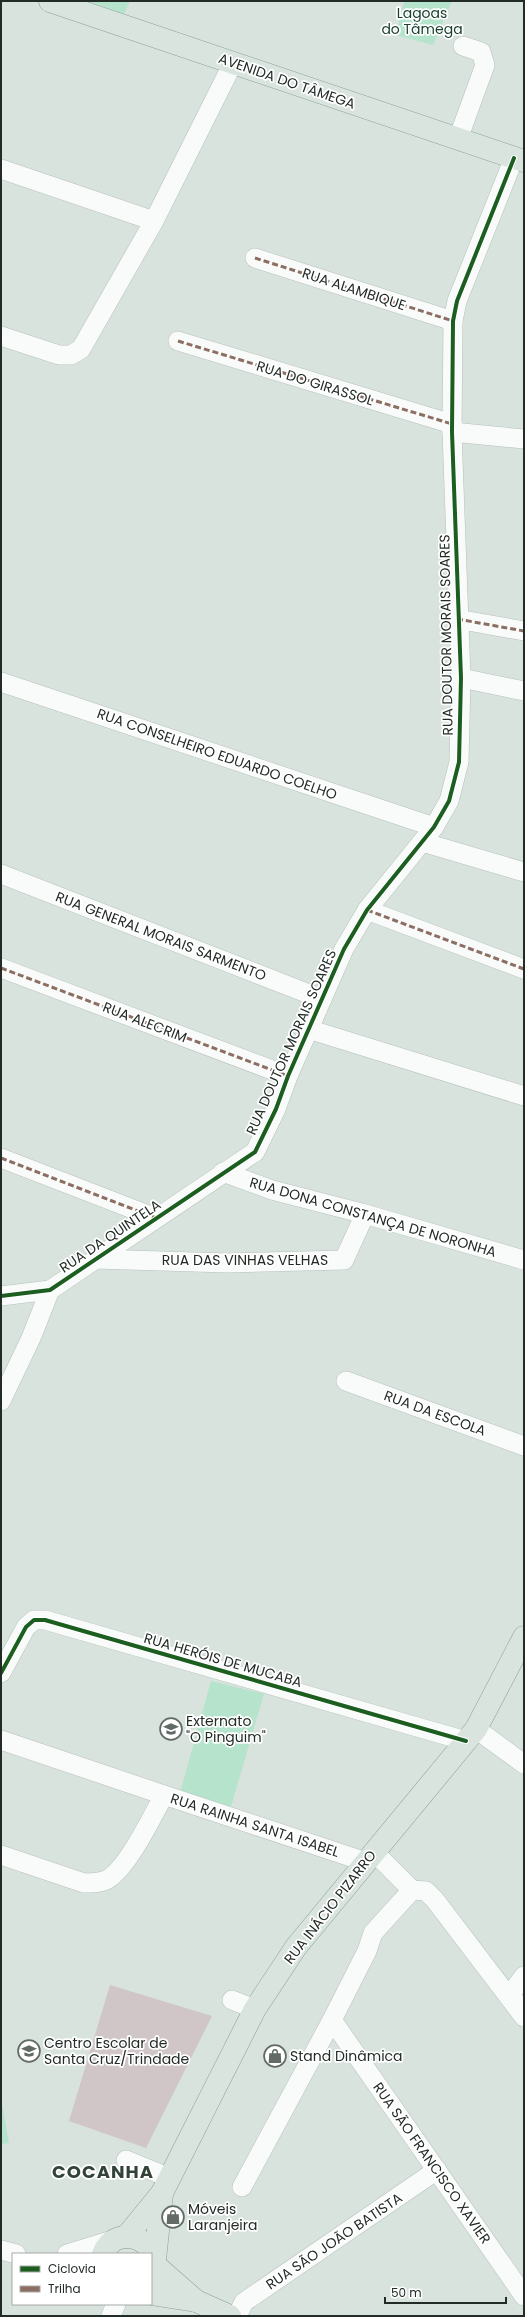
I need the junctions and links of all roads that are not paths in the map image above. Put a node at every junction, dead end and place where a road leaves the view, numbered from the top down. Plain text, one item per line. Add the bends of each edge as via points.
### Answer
1 (50, 1) edge
2 (463, 46) dead end
3 (233, 63) junction
4 (458, 139) junction
5 (519, 160) edge
6 (1, 169) edge
7 (154, 221) junction
8 (255, 258) dead end
9 (453, 321) junction
10 (1, 336) edge
11 (178, 341) dead end
12 (452, 428) junction
13 (524, 439) edge
14 (457, 619) junction
15 (524, 631) edge
16 (461, 678) junction
17 (1, 682) edge
18 (524, 690) edge
19 (434, 827) junction
20 (422, 842) junction
21 (524, 872) edge
22 (1, 874) edge
23 (367, 910) junction
24 (1, 968) edge
25 (524, 969) edge
26 (322, 999) junction
27 (308, 1029) junction
28 (288, 1076) junction
29 (524, 1096) edge
30 (1, 1158) edge
31 (223, 1172) junction
32 (365, 1214) junction
33 (156, 1218) junction
34 (94, 1259) junction
35 (524, 1260) edge
36 (50, 1290) junction
37 (1, 1296) edge
38 (346, 1381) dead end
39 (1, 1401) edge
40 (524, 1446) edge
41 (524, 1637) edge
42 (1, 1673) edge
43 (471, 1735) junction
44 (1, 1740) edge
45 (524, 1764) edge
46 (164, 1795) junction
47 (1, 1855) edge
48 (370, 1857) junction
49 (412, 1890) junction
50 (524, 1976) edge
51 (508, 1996) junction
52 (232, 2000) dead end
53 (524, 2008) edge
54 (255, 2009) junction
55 (524, 2017) edge
56 (332, 2020) junction
57 (126, 2160) dead end
58 (436, 2170) junction
59 (166, 2186) junction
60 (242, 2187) dead end
61 (123, 2238) junction
62 (1, 2250) edge
63 (12, 2253) edge
64 (70, 2253) edge
65 (104, 2253) edge
66 (154, 2268) edge
67 (152, 2294) edge
68 (524, 2296) edge
69 (196, 2301) junction
70 (116, 2305) edge
71 (111, 2316) edge
72 (230, 2316) edge
73 (237, 2316) edge

1 - 3 main road, AVENIDA DO TÂMEGA
2 - 4 street via 481,52 485,64
3 - 4 main road, AVENIDA DO TÂMEGA
3 - 7 street
4 - 5 main road, AVENIDA DO TÂMEGA
5 - 9 street, RUA DOUTOR MORAIS SOARES via 457,301
6 - 7 street
7 - 10 street via 81,349 71,355 59,355
8 - 9 street, RUA ALAMBIQUE
9 - 12 street, RUA DOUTOR MORAIS SOARES
11 - 12 street, RUA DO GIRASSOL
12 - 13 street, RUA DO GIRASSOL
12 - 14 street, RUA DOUTOR MORAIS SOARES
14 - 15 street
14 - 16 street, RUA DOUTOR MORAIS SOARES
16 - 18 street
16 - 19 street, RUA DOUTOR MORAIS SOARES via 459,762 449,801
17 - 19 street, RUA CONSELHEIRO EDUARDO COELHO
19 - 20 street, RUA DOUTOR MORAIS SOARES
20 - 21 street
20 - 23 street, RUA DOUTOR MORAIS SOARES
22 - 26 street, RUA GENERAL MORAIS SARMENTO
23 - 25 street
23 - 26 street, RUA DOUTOR MORAIS SOARES via 344,949
24 - 28 street, RUA ALECRIM
26 - 27 street, RUA DOUTOR MORAIS SOARES
27 - 28 street, RUA DOUTOR MORAIS SOARES
27 - 29 street
28 - 31 street, RUA DOUTOR MORAIS SOARES via 276,1109 255,1152
30 - 33 street
31 - 32 street, RUA DONA CONSTANÇA DE NORONHA via 272,1190
31 - 33 street, RUA DA QUINTELA
32 - 34 street, RUA DAS VINHAS VELHAS via 344,1260 228,1263
32 - 35 street, RUA DONA CONSTANÇA DE NORONHA
33 - 34 street, RUA DA QUINTELA
34 - 36 street, RUA DA QUINTELA
36 - 37 street, RUA DA QUINTELA
36 - 39 street via 31,1338
38 - 40 street, RUA DA ESCOLA
41 - 43 main road, RUA INÁCIO PIZARRO
42 - 43 street, RUA HERÓIS DE MUCABA via 26,1627 34,1620 45,1620
43 - 45 street
43 - 48 main road, RUA INÁCIO PIZARRO
44 - 46 street
46 - 47 street, RUA RAINHA SANTA ISABEL via 122,1866 108,1879 84,1883
46 - 48 street, RUA RAINHA SANTA ISABEL
48 - 49 street
48 - 54 main road, RUA INÁCIO PIZARRO via 296,1947
49 - 51 street via 426,1892 435,1900
49 - 56 street via 373,1933 367,1951
50 - 51 street
51 - 53 street
51 - 55 street
52 - 54 street
54 - 59 main road, RUA INÁCIO PIZARRO
56 - 58 street, RUA SÃO FRANCISCO XAVIER
56 - 60 street
57 - 59 street
58 - 68 street, RUA SÃO FRANCISCO XAVIER
58 - 73 street, RUA SÃO JOÃO BATISTA via 244,2302
59 - 61 main road, RUA INÁCIO PIZARRO
59 - 66 main road, RUA INÁCIO PIZARRO
61 - 64 street
61 - 65 main road, RUA INÁCIO PIZARRO via 111,2243
61 - 66 main road via 141,2240 152,2252
62 - 63 street
66 - 69 main road
67 - 69 main road
69 - 72 main road
70 - 71 street

